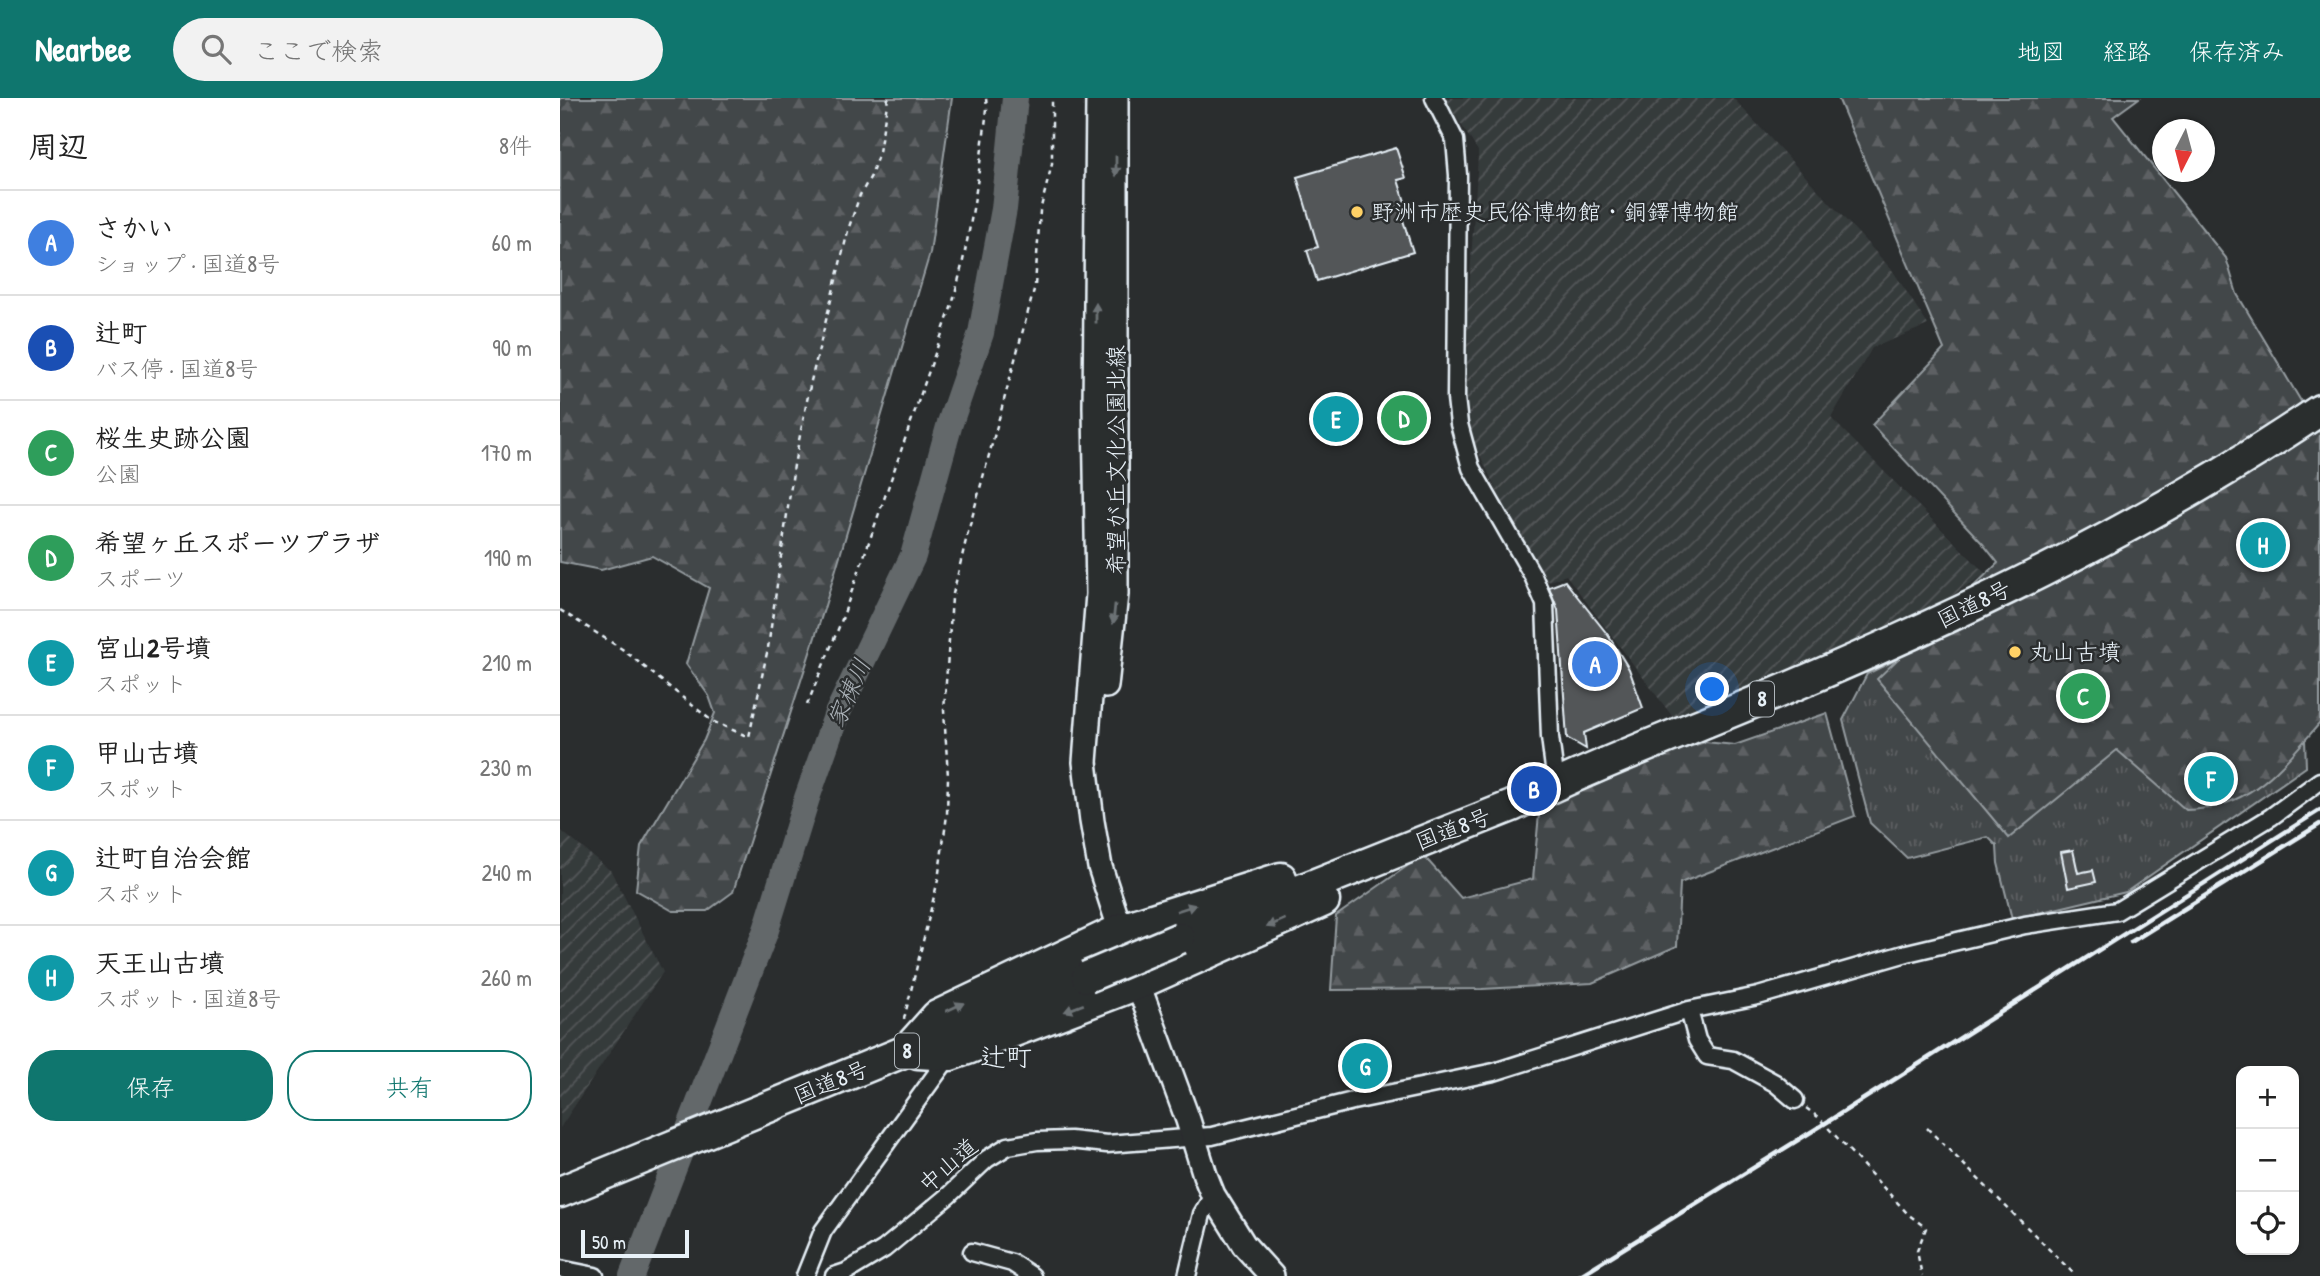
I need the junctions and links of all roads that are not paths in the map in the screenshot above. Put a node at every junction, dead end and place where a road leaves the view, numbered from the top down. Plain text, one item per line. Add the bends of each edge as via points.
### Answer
1 (1098, 98) edge
2 (1116, 98) edge
3 (1434, 98) edge
4 (2320, 410) edge
5 (2320, 781) edge
6 (1556, 784) junction
7 (1091, 821) junction
8 (1397, 851) junction
9 (1121, 929) junction
10 (1138, 984) junction
11 (1689, 1010) junction
12 (903, 1037) junction
13 (950, 1055) junction
14 (1794, 1100) road end
15 (1193, 1138) junction
16 (560, 1192) edge
17 (1213, 1195) junction
18 (972, 1252) dead end
19 (560, 1269) edge
20 (586, 1275) edge
21 (805, 1276) edge
22 (834, 1276) edge
23 (1031, 1276) edge
24 (1186, 1276) edge
25 (1272, 1276) edge

7 -> 1 main road, 希望が丘文化公園北線 via 1085,762 1098,594
2 -> 7 main road, 希望が丘文化公園北線 via 1116,594
3 - 6 street via 1455,140 1458,176 1458,424 1471,468 1545,604
4 - 6 highway, 国道8号 / 8 via 2207,482 2062,562 1820,674
5 - 11 street, 中山道 via 2271,817 2117,911 2025,925 1759,996
6 - 8 highway, 国道8号 / 8
7 - 9 main road, 希望が丘文化公園北線 via 1100,867
9 -> 8 highway via 1322,865
8 -> 10 highway via 1364,878 1321,903
8 - 12 highway, 国道8号 / 8, bridge via 1087,977
9 - 10 main road, 希望が丘文化公園北線
12 -> 9 highway via 937,1016
10 -> 13 highway
10 - 15 main road, 希望が丘文化公園北線
11 - 14 street via 1707,1056 1733,1060 1775,1083
11 - 15 street, 中山道 via 1494,1072
12 - 13 highway
12 - 16 highway, 国道8号 / 8 via 726,1124
13 - 21 street via 823,1231
15 - 17 main road, 希望が丘文化公園北線
15 - 22 street, 中山道 via 1107,1144 1037,1141 1008,1146 884,1249
17 - 24 street via 1202,1214
17 - 25 main road, 希望が丘文化公園北線 via 1244,1245
18 - 23 street via 1012,1263
19 - 20 street

